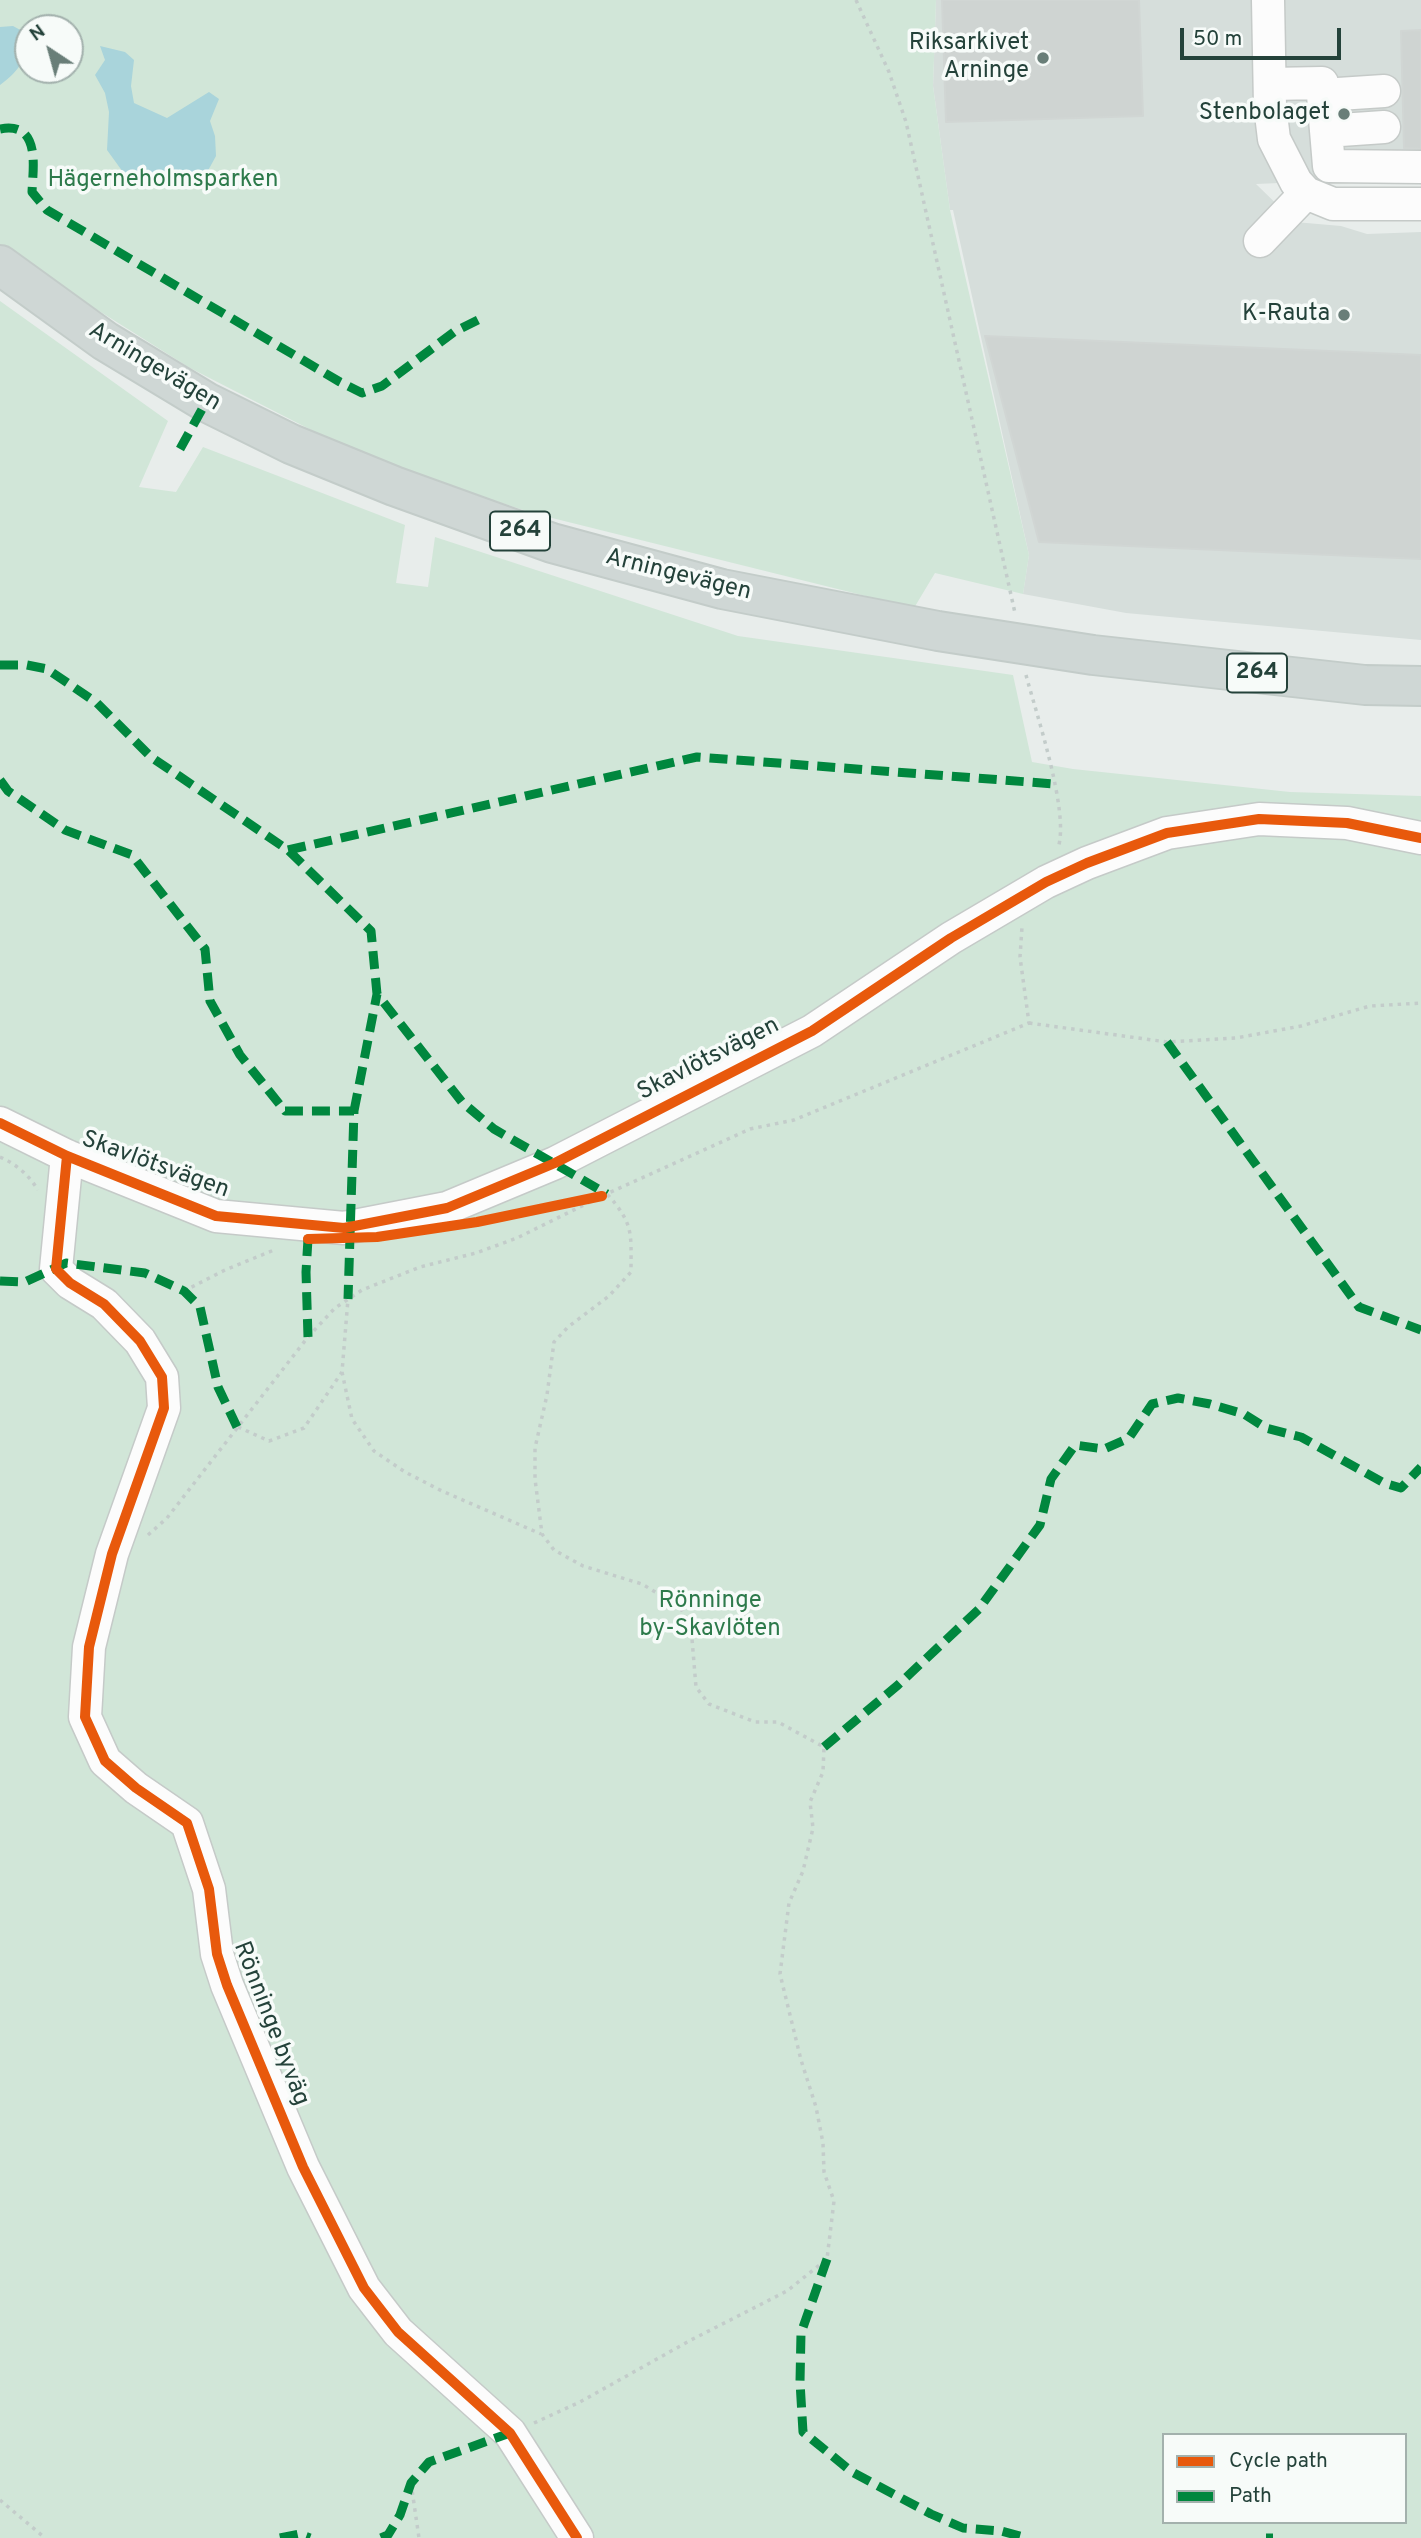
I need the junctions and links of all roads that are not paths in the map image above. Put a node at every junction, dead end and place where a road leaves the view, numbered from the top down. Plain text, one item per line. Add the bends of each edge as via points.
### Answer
1 (1268, 0) edge
2 (1271, 84) junction
3 (1384, 92) dead end
4 (1323, 95) junction
5 (1384, 127) dead end
6 (1326, 131) junction
7 (1421, 167) edge
8 (1307, 193) junction
9 (1421, 204) edge
10 (1259, 241) dead end
11 (0, 265) edge
12 (1421, 686) edge
13 (1421, 838) edge
14 (0, 1123) edge
15 (67, 1156) junction
16 (577, 2538) edge

1 - 2 street
2 - 4 street via 1322,83
2 - 8 street via 1274,139 1296,182
3 - 4 street
4 - 6 street
5 - 6 street
6 - 7 street via 1329,166
8 - 9 street via 1333,204
8 - 10 street
11 - 12 main road, Arningevägen / 264 via 105,341 206,402 291,444 394,486 552,543 722,589 937,631 1107,656 1365,685
13 - 15 street, Skavlötsvägen via 1347,823 1259,819 1167,833 1098,858 1046,882 951,938 812,1031 555,1163 446,1208 344,1228 216,1216
14 - 15 street, Skavlötsvägen
15 - 16 street, Rönninge byväg via 56,1269 69,1283 104,1304 140,1341 162,1377 164,1408 114,1549 89,1647 85,1717 105,1761 187,1824 209,1889 217,1954 227,1985 303,2167 364,2288 398,2332 510,2434

